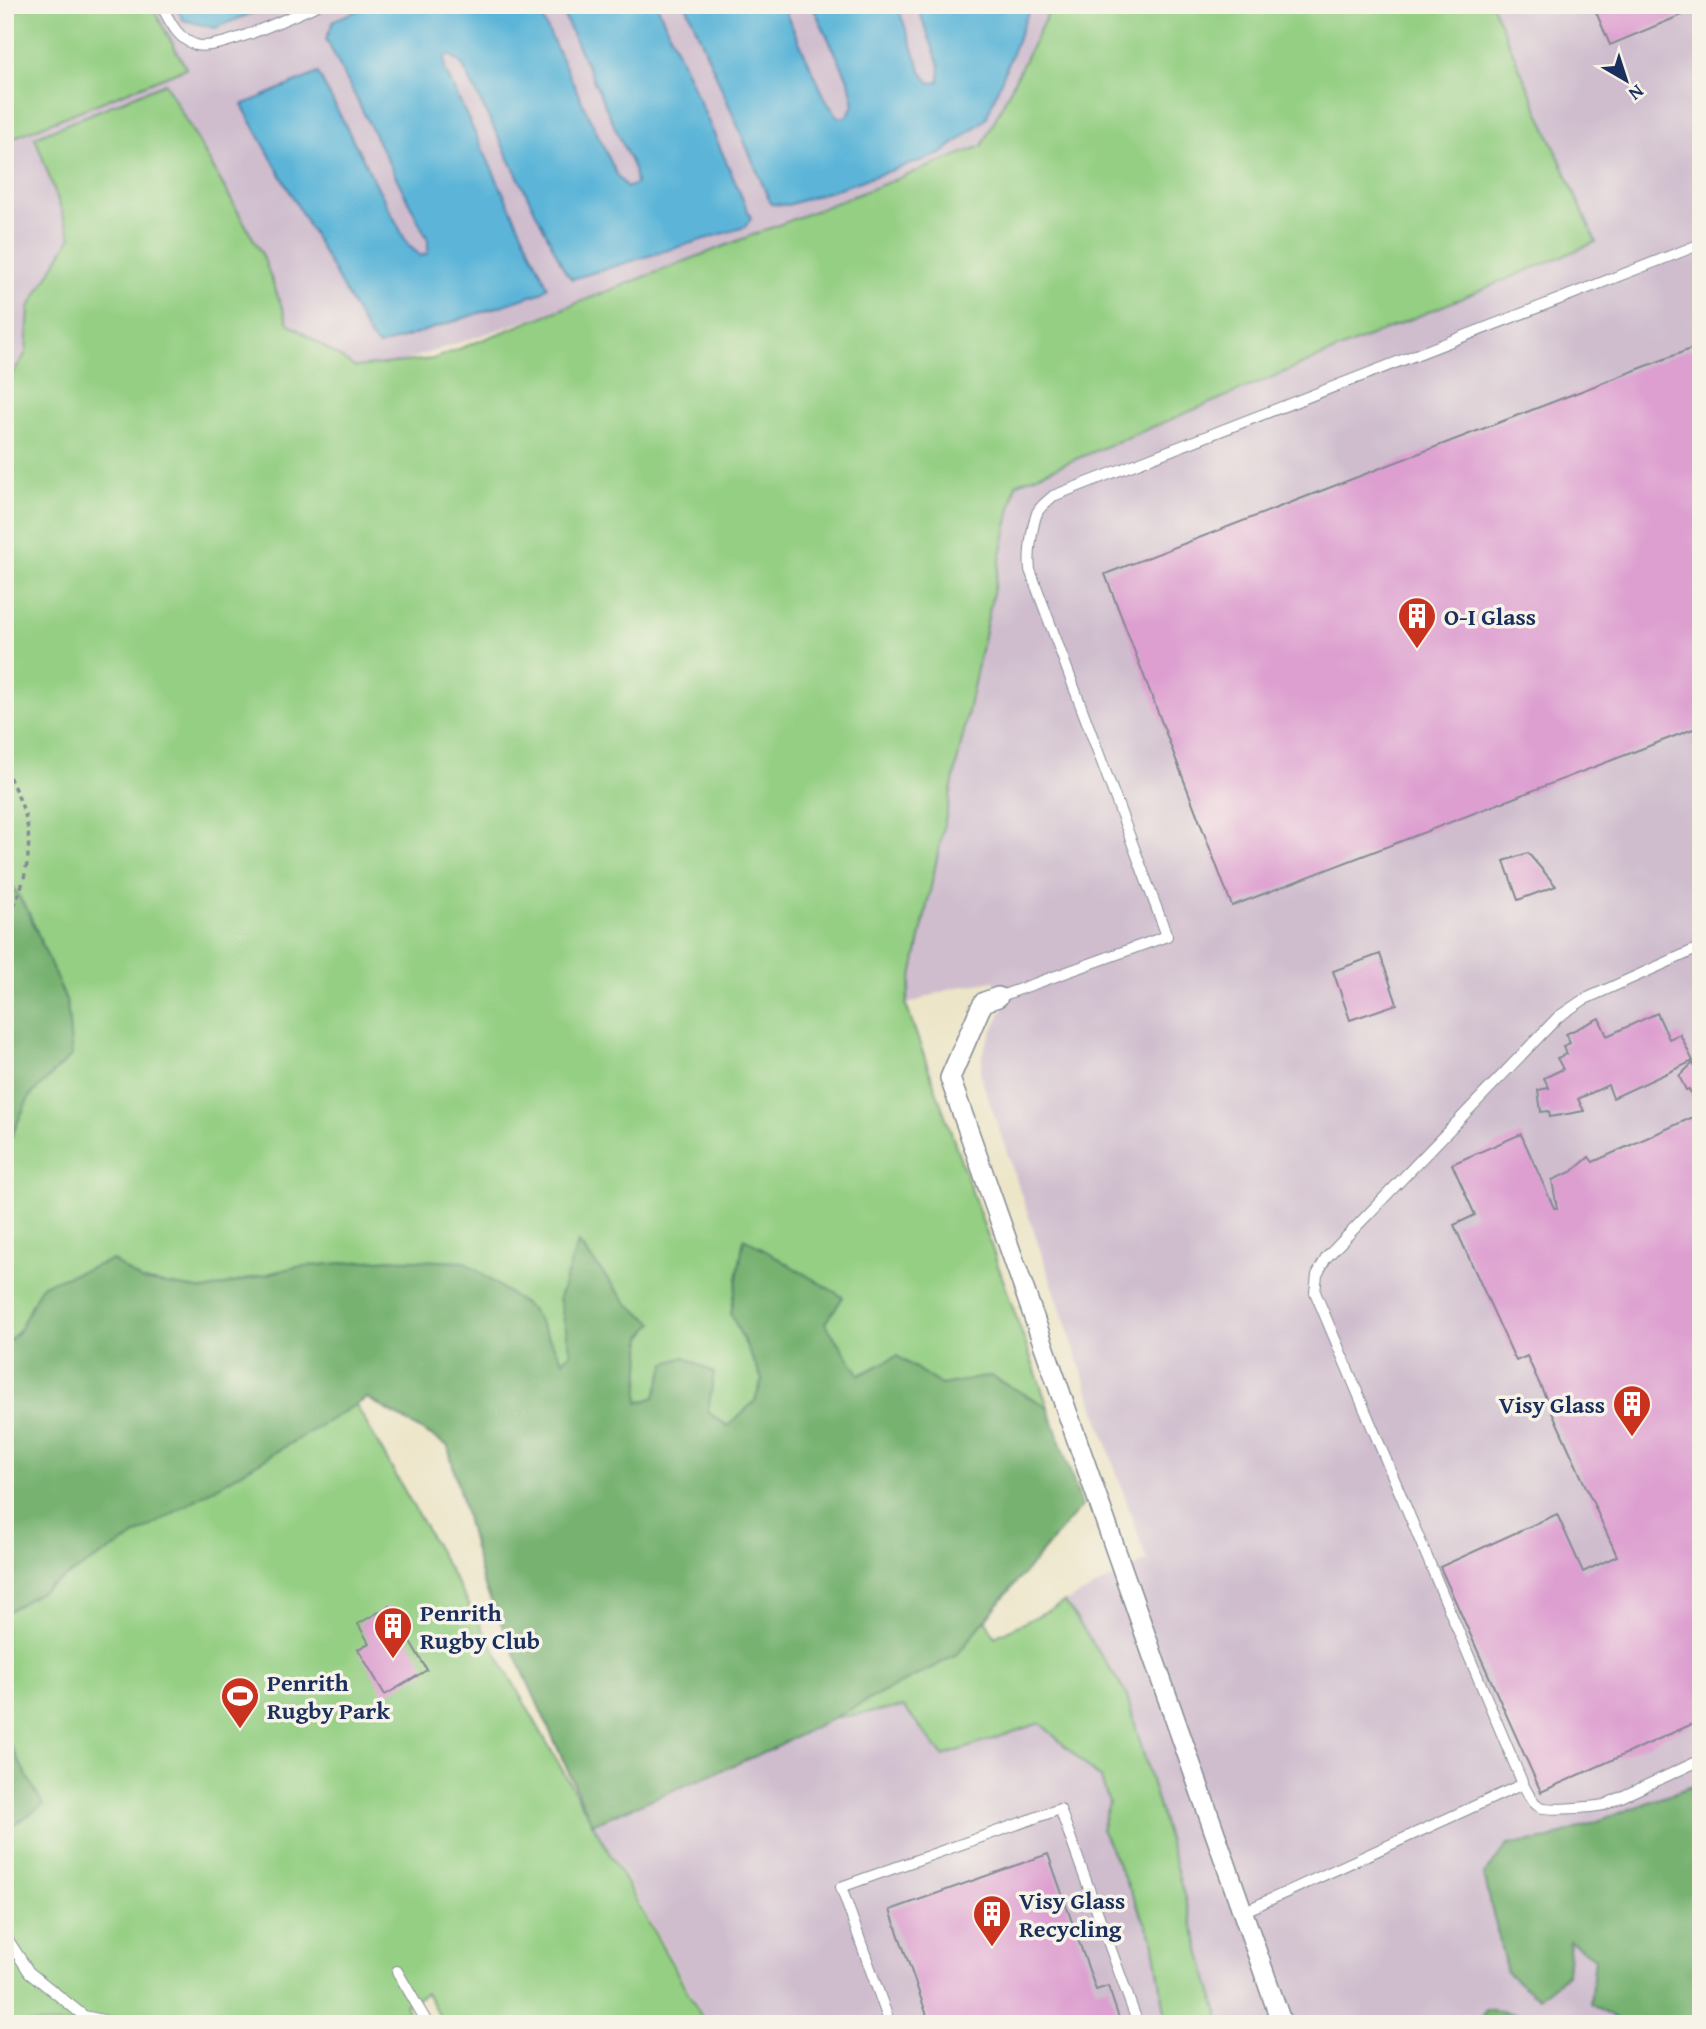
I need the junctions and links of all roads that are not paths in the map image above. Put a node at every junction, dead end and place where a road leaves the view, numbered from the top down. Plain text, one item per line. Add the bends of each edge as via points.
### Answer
1 (161, 5) edge
2 (318, 5) edge
3 (1701, 244) edge
4 (1701, 947) edge
5 (998, 997) joint
6 (1701, 1760) edge
7 (1523, 1784) junction
8 (1243, 1912) junction
9 (5, 1935) edge
10 (397, 1971) dead end
11 (121, 2024) edge
12 (428, 2024) edge
13 (890, 2024) edge
14 (1138, 2024) edge
15 (1282, 2024) edge

1 - 2 lane via 185,40 209,46
3 - 5 lane via 1053,496 1043,504 1028,557 1030,570 1167,936
4 - 7 lane via 1583,1000 1558,1017 1326,1258 1317,1275 1315,1292
5 - 8 street via 980,1009 950,1078
6 - 7 lane via 1592,1808 1541,1808
7 - 8 lane
8 - 15 street
9 - 11 lane via 29,1972 85,2016
10 - 12 lane
13 - 14 lane via 841,1886 1060,1809

